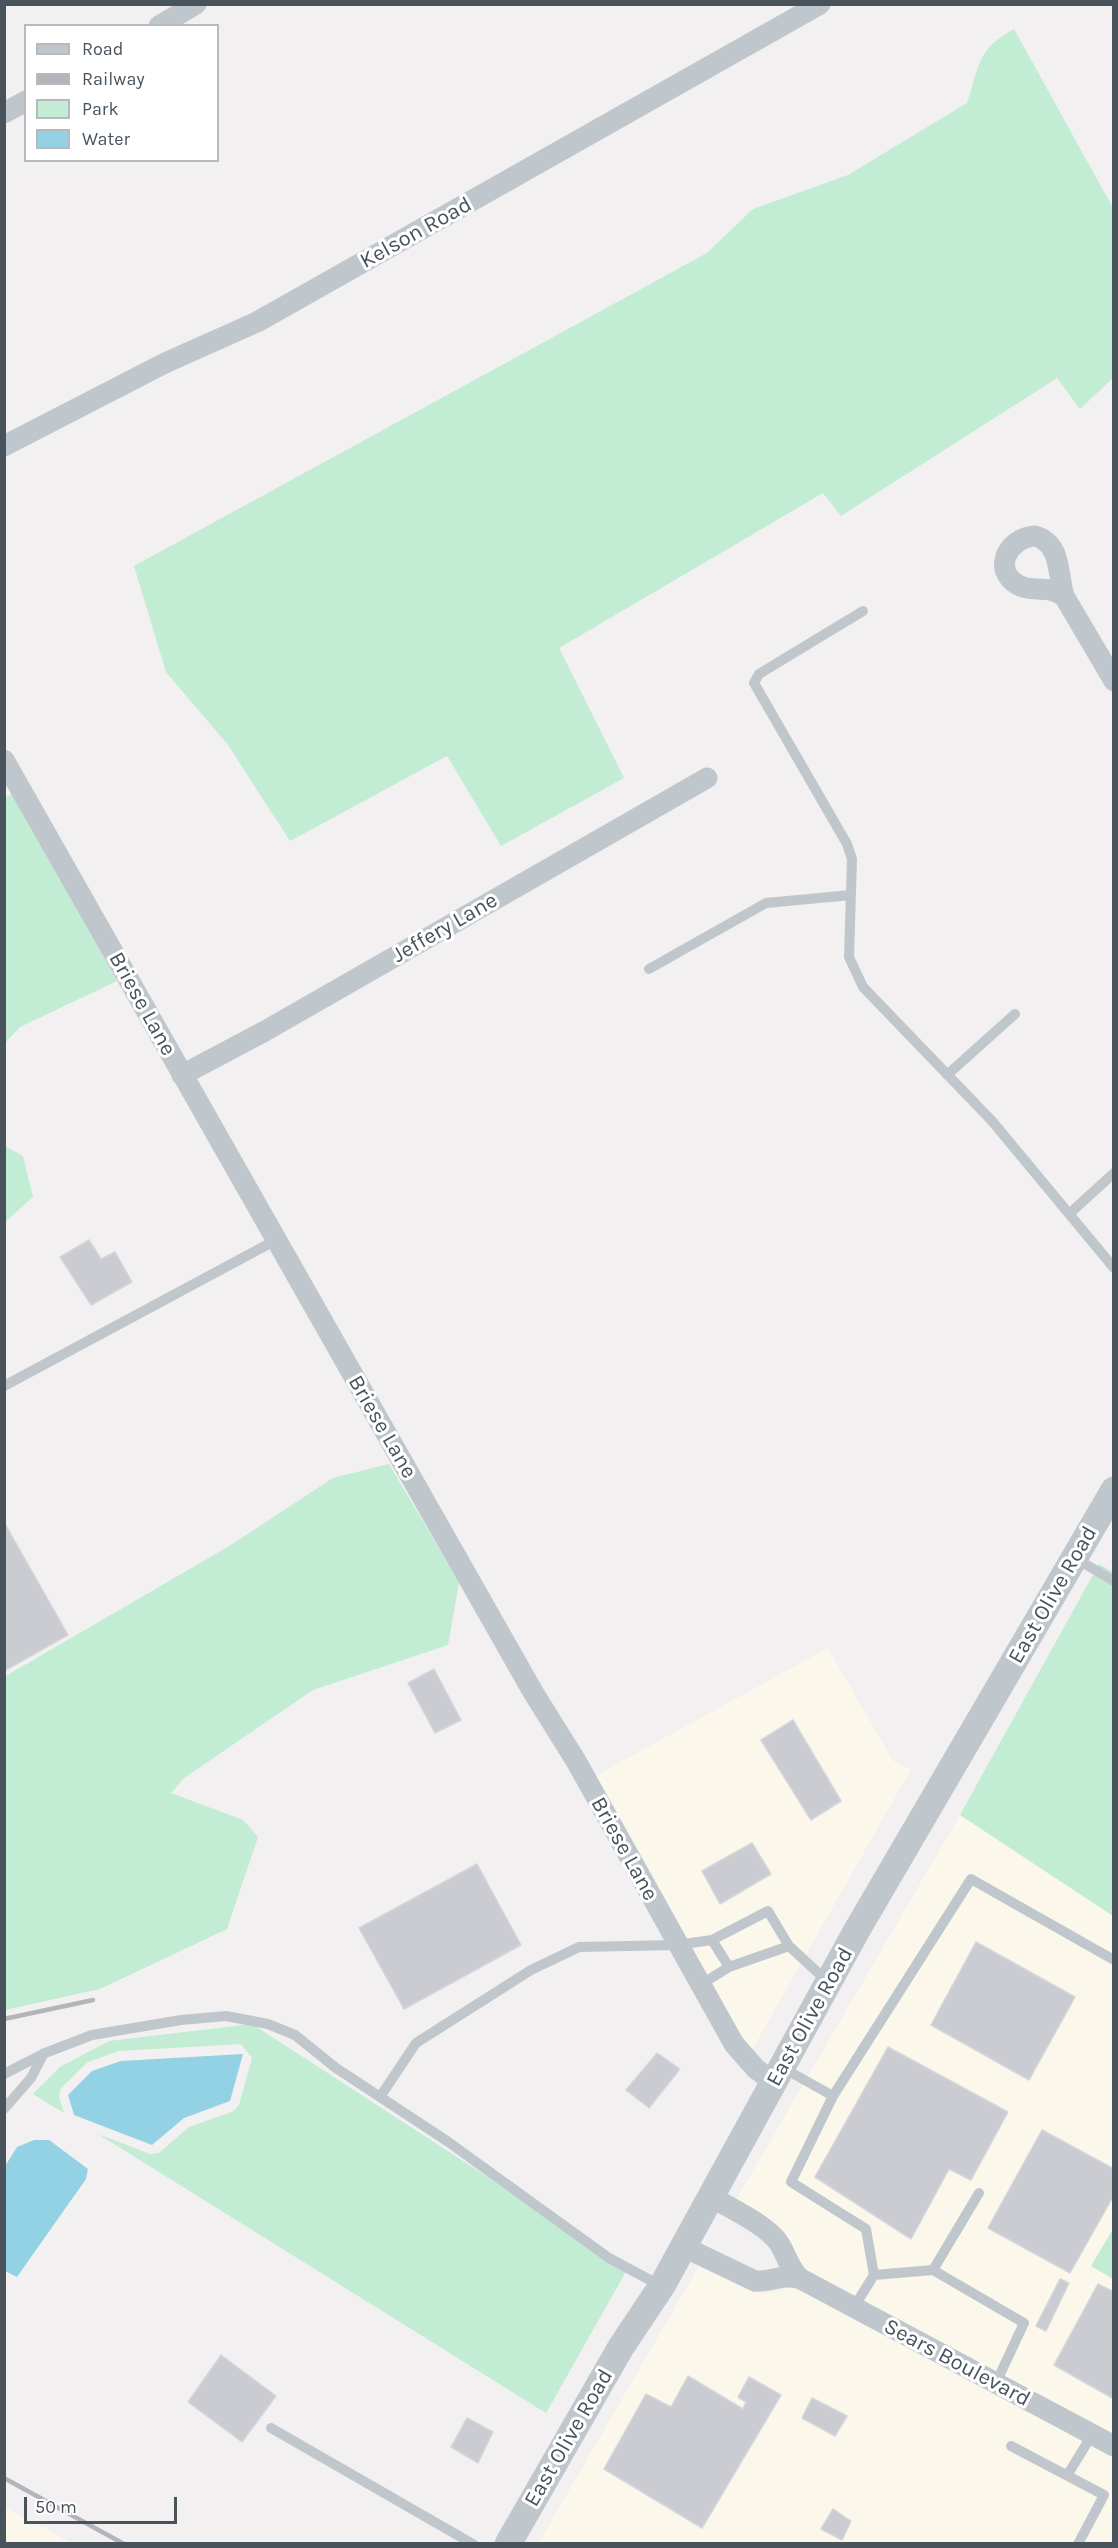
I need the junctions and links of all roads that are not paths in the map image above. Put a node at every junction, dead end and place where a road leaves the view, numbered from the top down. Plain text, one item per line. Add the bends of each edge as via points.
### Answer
1 (196, 4) edge
2 (820, 4) edge
3 (162, 24) edge
4 (24, 102) edge
5 (4, 112) edge
6 (4, 446) edge
7 (1064, 596) dead end
8 (862, 611) dead end
9 (1113, 681) edge
10 (4, 760) edge
11 (707, 778) dead end
12 (851, 895) junction
13 (648, 969) dead end
14 (1016, 1014) dead end
15 (947, 1074) junction
16 (182, 1075) junction
17 (1113, 1173) edge
18 (1069, 1214) junction
19 (276, 1240) junction
20 (1113, 1268) edge
21 (4, 1386) edge
22 (1113, 1490) edge
23 (1074, 1558) junction
24 (1113, 1581) edge
25 (712, 1940) junction
26 (677, 1945) junction
27 (789, 1946) junction
28 (1113, 1960) edge
29 (729, 1967) junction
30 (829, 1982) junction
31 (700, 1985) junction
32 (45, 2053) junction
33 (4, 2074) edge
34 (778, 2075) junction
35 (832, 2096) junction
36 (380, 2097) junction
37 (4, 2109) edge
38 (979, 2193) dead end
39 (712, 2197) junction
40 (684, 2247) junction
41 (933, 2270) junction
42 (874, 2275) junction
43 (801, 2279) junction
44 (662, 2286) junction
45 (854, 2307) junction
46 (996, 2383) junction
47 (271, 2428) dead end
48 (1092, 2435) junction
49 (1011, 2446) dead end
50 (1113, 2446) edge
51 (1068, 2474) junction
52 (473, 2544) edge
53 (507, 2544) edge
54 (1078, 2544) edge

1 - 3 street
2 - 6 street, Kelson Road via 257,322 165,363
4 - 5 street
7 - 9 street
8 - 12 lane via 759,674 754,683 847,844 852,859
10 - 16 street, Briese Lane
11 - 16 street, Jeffery Lane
12 - 13 lane via 766,903
12 - 15 lane via 849,957 854,973
14 - 15 lane
15 - 18 lane via 992,1121
16 - 19 street, Briese Lane
17 - 18 lane
18 - 20 lane
19 - 21 lane
19 - 26 street, Briese Lane via 576,1761
22 - 23 street, East Olive Road
23 - 24 lane
23 - 30 street, East Olive Road
25 - 26 lane
25 - 27 lane via 748,1928 768,1911
25 - 29 lane
26 - 31 street, Briese Lane
26 - 36 lane via 579,1947 531,1971 416,2043
27 - 29 lane via 763,1951
27 - 30 lane
28 - 35 lane via 970,1879
29 - 31 lane
30 - 34 street, East Olive Road
31 - 34 street, Briese Lane via 739,2051 756,2069
32 - 33 lane
32 - 36 lane via 92,2035 226,2016 268,2024 295,2035
32 - 37 lane via 32,2078
34 - 35 lane
34 - 39 street, East Olive Road
35 - 42 lane via 791,2182 866,2229
36 - 44 lane via 483,2166 574,2235
38 - 41 lane
39 - 40 street, East Olive Road
39 - 43 street, Sears Boulevard via 772,2235 792,2271
40 - 43 street via 756,2282 790,2275
40 - 44 street, East Olive Road
41 - 42 lane
41 - 46 lane via 1024,2323
42 - 45 lane
43 - 45 street, Sears Boulevard
44 - 53 street, East Olive Road via 621,2347
45 - 46 street, Sears Boulevard
46 - 48 street, Sears Boulevard
47 - 52 lane
48 - 50 street, Sears Boulevard
48 - 51 lane
49 - 51 lane
51 - 54 lane via 1104,2495

